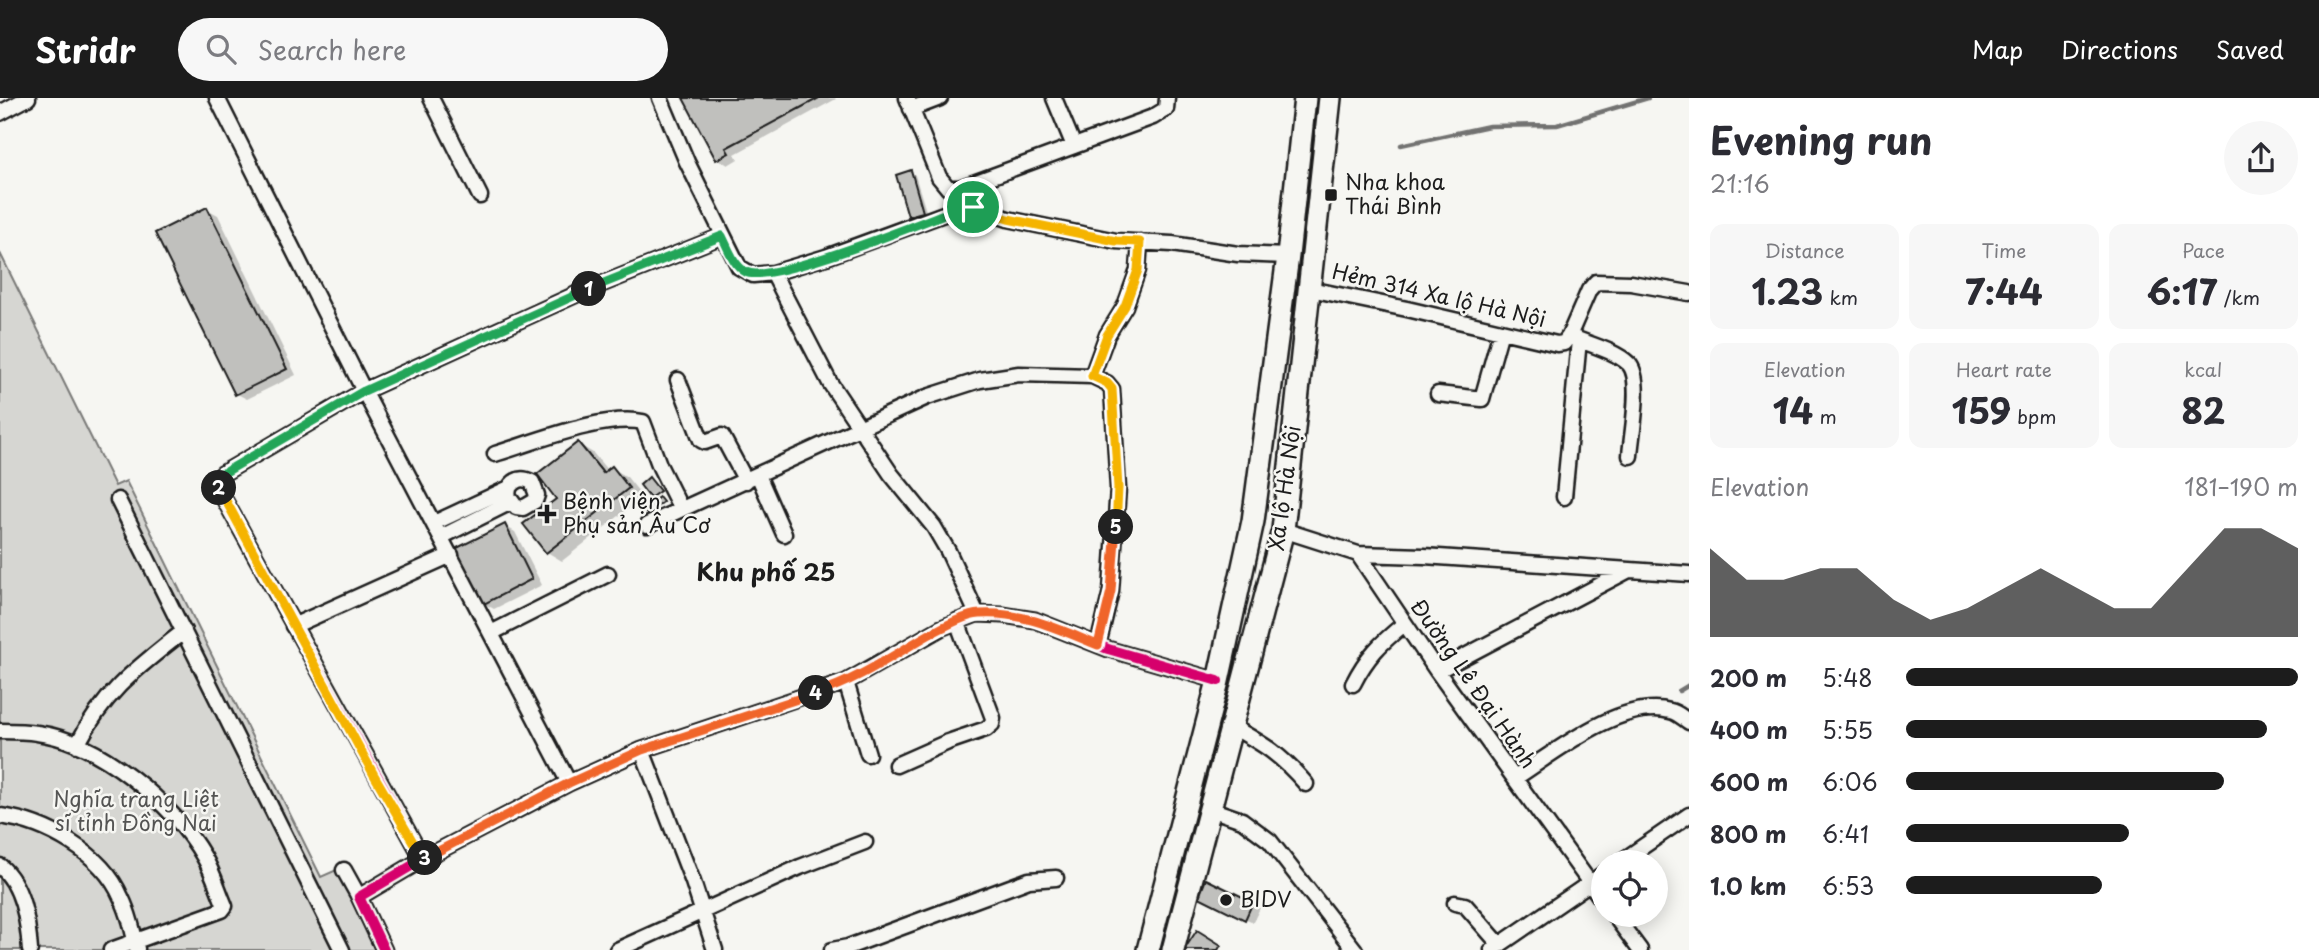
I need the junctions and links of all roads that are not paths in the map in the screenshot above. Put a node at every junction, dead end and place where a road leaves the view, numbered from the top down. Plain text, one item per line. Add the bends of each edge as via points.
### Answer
1 (28, 98) edge
2 (217, 98) edge
3 (431, 98) edge
4 (660, 98) edge
5 (940, 98) edge
6 (1054, 98) edge
7 (1167, 98) edge
8 (1305, 98) edge
9 (1329, 98) edge
10 (909, 103) edge
11 (0, 113) edge
12 (1074, 146) junction
13 (481, 196) dead end
14 (722, 236) junction
15 (1140, 242) junction
16 (1288, 256) junction
17 (773, 273) junction
18 (1310, 289) junction
19 (1689, 293) edge
20 (1501, 331) junction
21 (1574, 338) junction
22 (1092, 376) junction
23 (678, 380) dead end
24 (364, 391) junction
25 (1438, 394) dead end
26 (860, 429) junction
27 (495, 454) dead end
28 (1630, 456) dead end
29 (752, 478) junction
30 (1564, 497) dead end
31 (118, 500) dead end
32 (681, 509) junction
33 (434, 523) junction
34 (647, 525) dead end
35 (1283, 530) junction
36 (784, 534) dead end
37 (441, 537) junction
38 (1358, 554) junction
39 (451, 555) junction
40 (1629, 570) junction
41 (1689, 572) edge
42 (608, 573) dead end
43 (977, 614) junction
44 (957, 621) junction
45 (1404, 624) junction
46 (293, 626) junction
47 (184, 631) junction
48 (491, 633) junction
49 (1098, 645) junction
50 (1437, 671) junction
51 (1218, 681) junction
52 (846, 682) junction
53 (1353, 684) dead end
54 (1689, 722) edge
55 (1231, 726) junction
56 (0, 732) edge
57 (77, 746) junction
58 (642, 750) junction
59 (868, 754) dead end
60 (896, 765) dead end
61 (1515, 778) junction
62 (569, 783) junction
63 (1306, 784) dead end
64 (1210, 809) junction
65 (1689, 815) edge
66 (0, 816) edge
67 (865, 842) dead end
68 (1638, 850) edge
69 (423, 859) junction
70 (0, 866) edge
71 (344, 870) dead end
72 (1056, 878) dead end
73 (1589, 883) junction
74 (1591, 886) edge
75 (359, 897) junction
76 (1455, 903) dead end
77 (702, 911) junction
78 (1623, 927) edge
79 (136, 946) edge
80 (1496, 947) edge
81 (30, 950) edge
82 (111, 950) edge
83 (342, 950) edge
84 (384, 950) edge
85 (617, 950) edge
86 (715, 950) edge
87 (832, 950) edge
88 (1148, 950) edge
89 (1173, 950) edge
90 (1355, 950) edge
91 (1640, 950) edge

1 - 11 street
2 - 24 street
3 - 13 street
4 - 14 street
5 - 10 street
6 - 12 street
7 - 12 street via 1166,109 1153,117
8 - 16 highway, Xa lộ Hà Nội
9 - 18 highway, Xa lộ Hà Nội
10 - 12 street via 947,188 960,188
14 - 17 street via 739,267 753,275
14 - 24 street via 576,294
15 - 16 street
15 - 17 street via 1008,219 973,207
15 - 22 street via 1138,270
16 - 51 highway, Xa lộ Hà Nội via 1253,521
17 - 26 street via 830,383
18 - 20 street, Hẻm 314 Xa lộ Hà Nội
18 - 35 highway, Xa lộ Hà Nội
19 - 21 street, Hẻm 314 Xa lộ Hà Nội via 1596,282 1589,290
20 - 21 street, Hẻm 314 Xa lộ Hà Nội via 1557,344
20 - 25 street via 1482,399
21 - 28 street via 1614,354 1633,370
21 - 30 street
22 - 26 street via 1019,374 980,380 927,397
22 - 49 street via 1112,389 1118,488 1111,591
23 - 29 street via 701,440 722,436
24 - 33 street
24 - 46 street via 222,474 219,488 224,499
26 - 29 street
26 - 43 street via 934,527
27 - 32 street via 595,425 643,422
29 - 32 street
29 - 36 street
31 - 47 street
32 - 34 street
33 - 37 street
33 - 37 street via 510,495
35 - 38 street
35 - 55 highway, Xa lộ Hà Nội
37 - 39 street
38 - 40 street
38 - 45 street, Đường Lê Đại Hành
39 - 46 street
39 - 48 street
40 - 41 street
40 - 50 street
42 - 48 street
43 - 44 street
43 - 49 street via 1035,620
44 - 52 street
44 - 60 street via 992,724
45 - 50 street, Đường Lê Đại Hành
45 - 53 street via 1374,650
46 - 69 street
47 - 57 street via 126,677 99,707
47 - 83 street
48 - 62 street
49 - 51 street
50 - 61 street, Đường Lê Đại Hành
51 - 88 highway, Xa lộ Hà Nội
52 - 58 street
52 - 59 street
54 - 61 street via 1672,711 1624,713
55 - 63 street via 1273,750
55 - 64 highway, Xa lộ Hà Nội
56 - 57 street via 39,733
57 - 79 street via 138,781 168,809 204,858 225,906 218,913
58 - 62 street
58 - 77 street
61 - 73 street, Đường Lê Đại Hành
62 - 69 street
64 - 89 highway, Xa lộ Hà Nội
64 - 90 street via 1242,821 1270,841
65 - 68 street
66 - 79 street via 29,821 91,858 121,895
67 - 77 street
69 - 75 street
70 - 81 street via 16,888 24,910
71 - 75 street
72 - 87 street via 1029,880
73 - 74 street, Đường Lê Đại Hành
73 - 80 street
75 - 84 street
76 - 80 street via 1465,905
77 - 85 street
77 - 86 street
78 - 91 street
79 - 82 street

